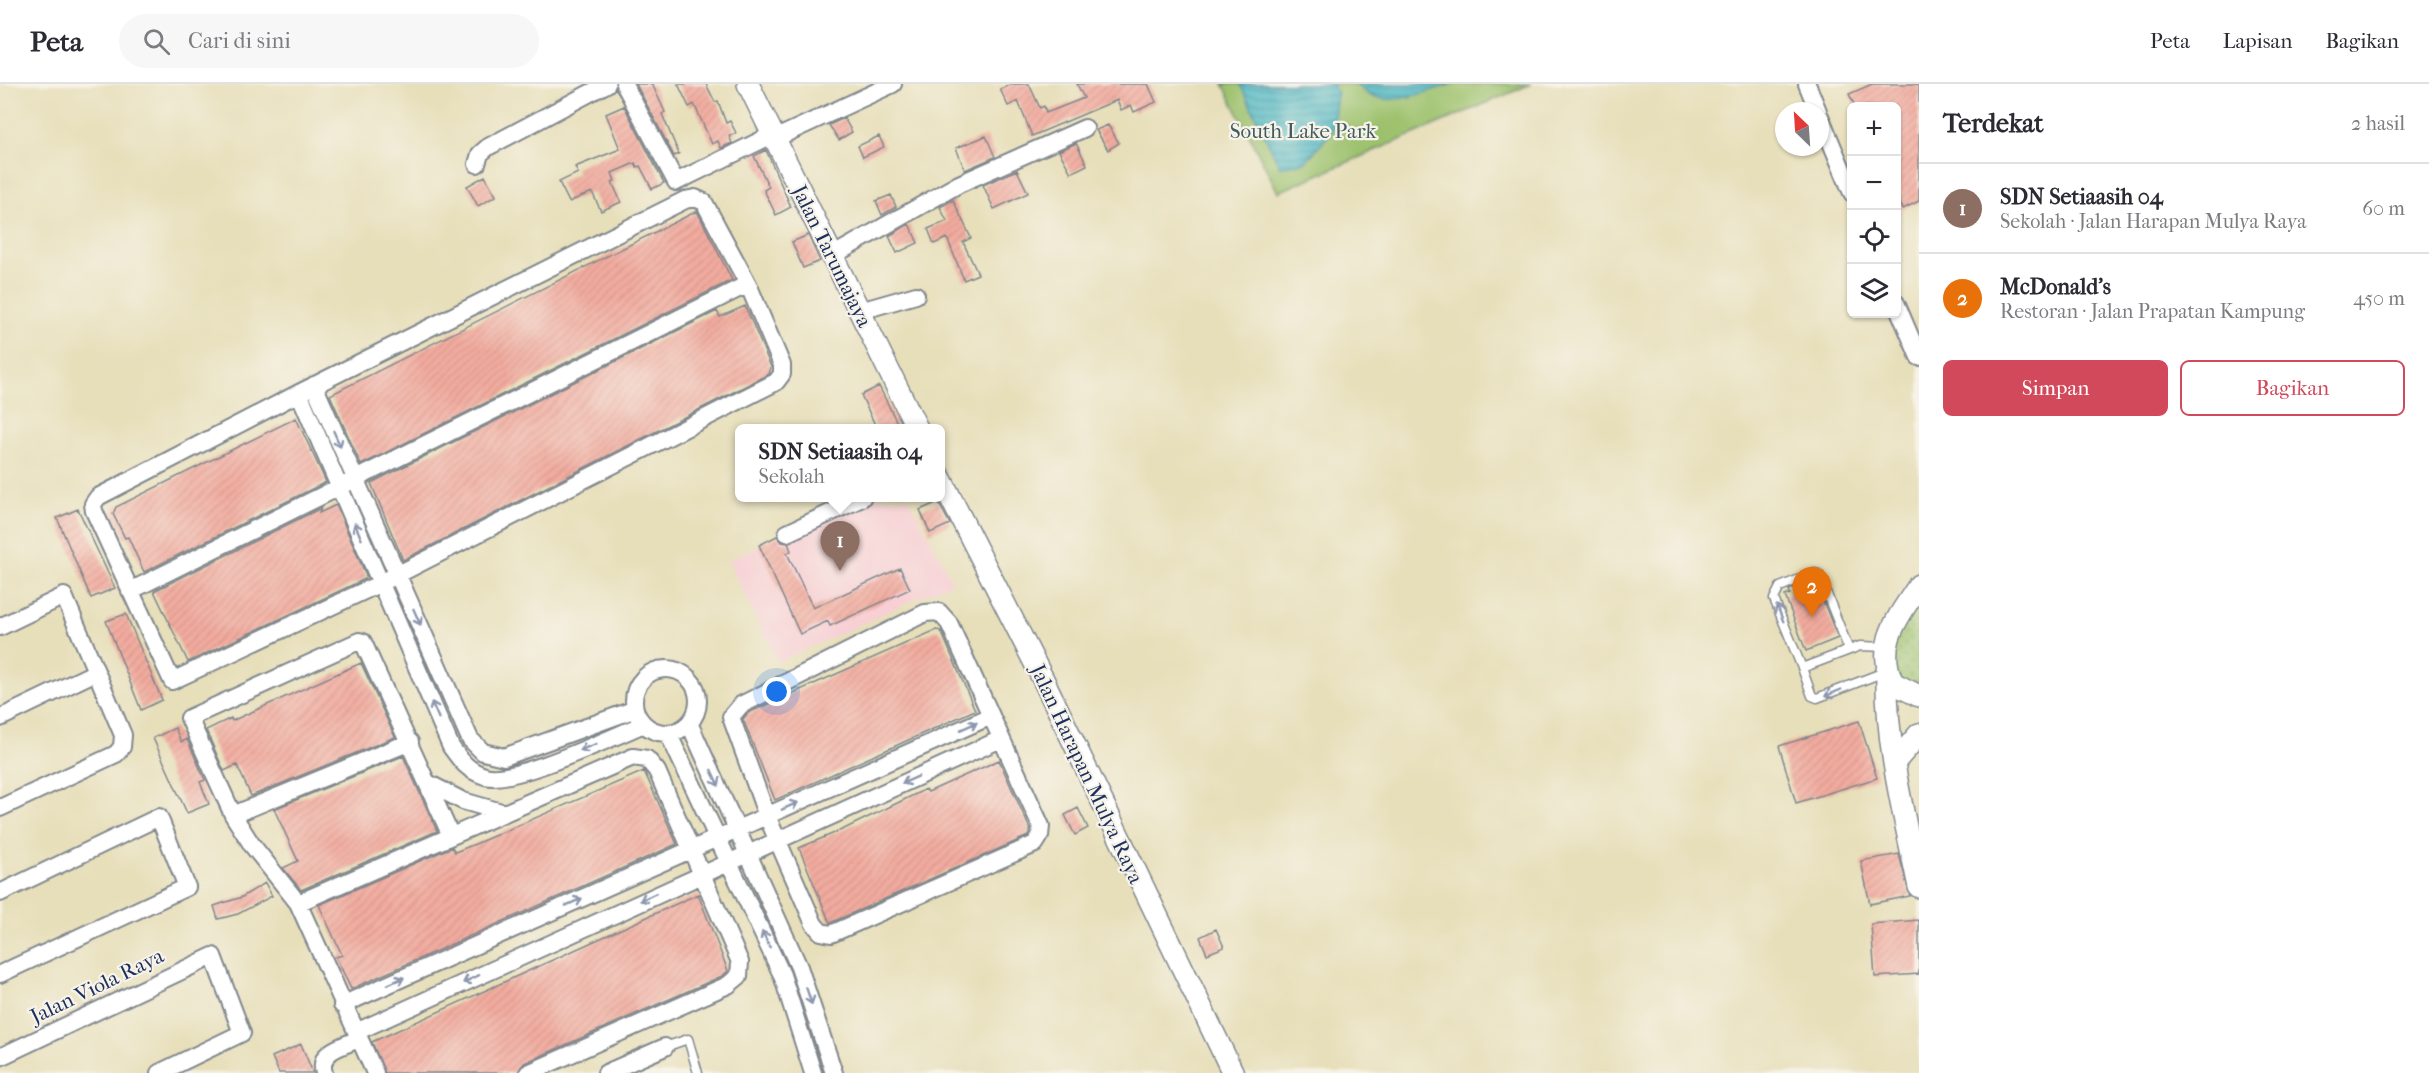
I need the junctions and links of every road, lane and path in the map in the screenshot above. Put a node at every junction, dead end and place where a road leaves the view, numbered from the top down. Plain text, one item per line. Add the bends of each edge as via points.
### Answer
1 (607, 84) edge
2 (624, 84) edge
3 (748, 84) edge
4 (893, 84) edge
5 (1807, 84) edge
6 (1814, 102) edge
7 (1085, 128) dead end
8 (778, 135) junction
9 (1829, 138) edge
10 (477, 164) dead end
11 (1847, 183) edge
12 (834, 253) junction
13 (748, 284) junction
14 (916, 295) dead end
15 (867, 310) junction
16 (1901, 315) edge
17 (1919, 357) edge
18 (306, 389) junction
19 (915, 424) edge
20 (355, 479) junction
21 (339, 487) junction
22 (945, 487) edge
23 (853, 502) edge
24 (787, 533) dead end
25 (398, 573) junction
26 (381, 583) junction
27 (1919, 585) edge
28 (130, 591) junction
29 (0, 627) edge
30 (1886, 647) junction
31 (1849, 650) junction
32 (1802, 668) junction
33 (1887, 670) junction
34 (96, 672) junction
35 (1919, 696) edge
36 (633, 710) junction
37 (992, 716) junction
38 (0, 718) edge
39 (642, 725) junction
40 (690, 725) junction
41 (1919, 734) edge
42 (669, 735) junction
43 (1001, 739) junction
44 (410, 741) junction
45 (1894, 763) junction
46 (428, 783) junction
47 (0, 808) edge
48 (505, 813) junction
49 (233, 816) junction
50 (767, 816) junction
51 (738, 829) junction
52 (451, 836) junction
53 (719, 837) junction
54 (777, 839) junction
55 (692, 849) junction
56 (749, 852) junction
57 (730, 860) junction
58 (702, 873) junction
59 (1919, 886) edge
60 (0, 893) edge
61 (298, 903) junction
62 (799, 967) junction
63 (0, 974) edge
64 (782, 975) junction
65 (342, 1005) junction
66 (357, 1035) junction
67 (665, 1047) joint
68 (0, 1058) edge
69 (159, 1073) edge
70 (324, 1073) edge
71 (375, 1073) edge
72 (528, 1073) edge
73 (606, 1073) edge
74 (698, 1073) edge
75 (813, 1073) edge
76 (834, 1073) edge
77 (1233, 1073) edge

1 - 10 street via 488,147
2 - 8 street via 676,182
3 - 8 street, Jalan Tarumajaya
4 - 8 street
5 - 6 street
7 - 12 street via 959,184
8 - 12 street, Jalan Tarumajaya
9 - 11 street
12 - 15 street, Jalan Tarumajaya
13 - 18 street via 704,202 695,198 685,200
13 - 20 street
13 - 25 street via 782,365 776,382
14 - 15 street
15 - 19 street, Jalan Tarumajaya
16 - 17 street
18 -> 20 street
18 - 21 street
18 - 28 street via 98,497 94,511
20 - 21 street
20 - 25 street
26 -> 21 street
21 - 28 street
22 - 77 street, Jalan Harapan Mulya Raya via 1044,681
23 - 24 street
25 - 26 street
25 -> 36 street via 470,739 483,752 504,757
26 - 28 street via 172,681
39 -> 26 street via 513,776 488,777 465,767 451,747
27 - 30 street via 1891,631
29 - 34 street via 64,596
30 - 31 lane via 1860,646
30 - 33 street
31 - 32 lane
32 -> 31 lane via 1774,599 1780,587 1814,573 1819,574
33 -> 32 lane via 1817,698 1812,696
33 - 35 street via 1893,683
33 - 45 street via 1886,699
34 - 38 street
34 - 47 street via 123,735 122,747 116,754
36 - 39 street
36 - 40 street via 636,687 652,671 675,669 694,682 699,705
37 - 43 street
50 -> 37 street
37 - 50 street via 949,623 939,612 925,613 741,705 730,717
39 - 42 street
40 - 42 street
40 -> 51 street
41 - 45 street
42 - 53 street
43 -> 54 street
43 - 54 street via 1041,826 1035,844 831,934 821,932 814,924
44 - 46 street
44 - 49 street
44 - 49 street via 366,646 359,641 189,718
45 - 59 street
46 - 48 street via 464,801
46 - 52 street
48 - 52 street
48 - 55 street via 633,757 647,759 657,771
49 - 61 street
50 - 51 street
50 - 54 street
51 - 53 street
51 - 56 street
52 - 61 street
53 - 55 street
53 - 57 street
54 - 56 street
55 - 58 street
65 -> 55 street
56 - 57 street
56 - 62 street
57 - 58 street
64 -> 57 street
58 -> 66 street
58 - 72 street via 741,962 739,976 728,985
60 - 63 street via 159,817 187,887
61 - 65 street
62 - 64 street
62 -> 76 street
64 - 75 street
65 - 66 street
66 - 70 street via 326,1054 322,1062
66 - 71 street
67 - 73 street
67 - 74 lane via 688,1039
68 - 69 street, Jalan Viola Raya via 213,956 242,1034

